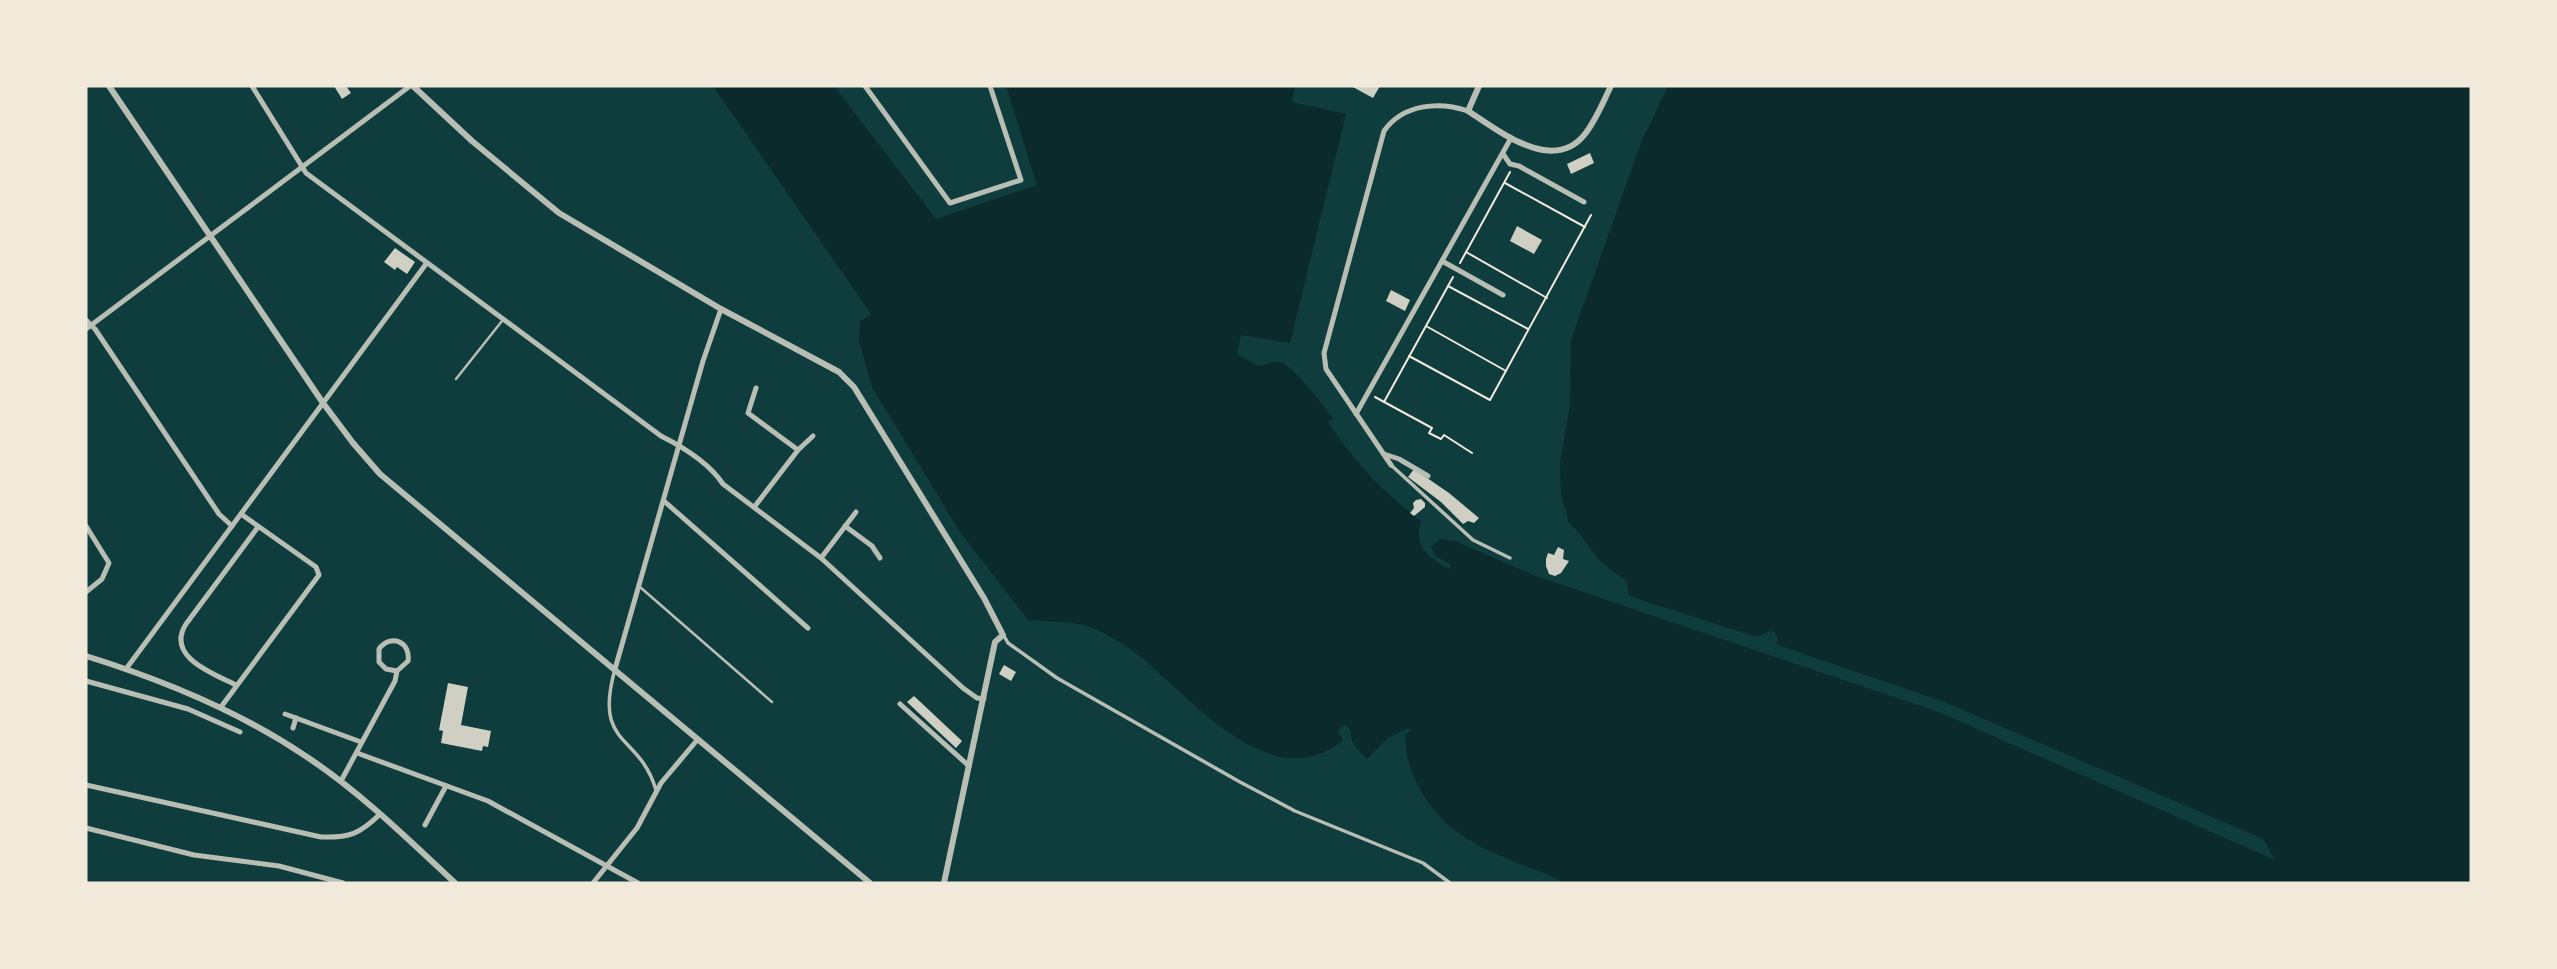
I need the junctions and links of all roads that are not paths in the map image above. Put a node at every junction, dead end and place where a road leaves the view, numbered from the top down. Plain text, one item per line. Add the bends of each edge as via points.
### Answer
1 (109, 86) edge
2 (252, 86) edge
3 (411, 86) edge
4 (865, 86) edge
5 (990, 86) edge
6 (1479, 86) edge
7 (1611, 86) edge
8 (1468, 111) junction
9 (1511, 138) junction
10 (1503, 154) junction
11 (302, 167) junction
12 (1584, 202) dead end
13 (211, 236) junction
14 (1442, 261) junction
15 (426, 264) junction
16 (1503, 295) dead end
17 (721, 309) junction
18 (503, 320) junction
19 (87, 325) edge
20 (456, 379) dead end
21 (756, 388) dead end
22 (323, 403) junction
23 (1356, 414) junction
24 (813, 436) dead end
25 (680, 445) junction
26 (798, 450) junction
27 (1384, 454) junction
28 (1391, 465) joint
29 (1429, 476) dead end
30 (664, 501) junction
31 (754, 506) junction
32 (856, 512) dead end
33 (241, 514) junction
34 (86, 526) edge
35 (232, 526) junction
36 (845, 526) junction
37 (258, 527) junction
38 (821, 558) junction
39 (880, 558) dead end
40 (1510, 558) dead end
41 (639, 586) junction
42 (86, 592) edge
43 (808, 628) dead end
44 (1003, 635) junction
45 (86, 656) edge
46 (126, 669) junction
47 (615, 669) junction
48 (397, 671) junction
49 (86, 681) edge
50 (236, 685) junction
51 (984, 699) junction
52 (772, 702) dead end
53 (900, 704) dead end
54 (221, 707) junction
55 (285, 714) dead end
56 (296, 718) junction
57 (293, 728) dead end
58 (240, 732) dead end
59 (698, 739) junction
60 (362, 742) junction
61 (357, 752) junction
62 (969, 766) junction
63 (341, 781) junction
64 (86, 785) edge
65 (446, 786) junction
66 (656, 790) junction
67 (380, 814) junction
68 (425, 825) dead end
69 (86, 828) edge
70 (607, 867) junction
71 (343, 883) edge
72 (454, 883) edge
73 (593, 883) edge
74 (638, 883) edge
75 (870, 883) edge
76 (944, 883) edge
77 (1450, 883) edge

1 - 13 street
2 - 11 street
3 - 11 street
3 - 17 street via 559,213
4 - 5 street via 950,203 1021,180
6 - 8 street
7 - 9 street via 1584,137 1572,145 1546,151
8 - 9 street
8 - 23 street via 1449,105 1418,108 1396,118 1381,137 1323,356 1326,369
9 - 10 street
10 - 12 street via 1510,164
10 - 14 street
11 - 13 street
11 - 15 street
13 - 19 street
13 - 22 street
14 - 16 street
14 - 23 street
15 - 18 street
15 - 22 street
17 - 25 street
17 - 44 street via 839,372 854,387
18 - 20 lane
18 - 25 street via 661,436
19 - 35 street via 219,514
21 - 26 street via 748,413
22 - 33 street
22 - 47 street via 380,474
23 - 27 street
24 - 26 street
25 - 30 street
25 - 31 street
26 - 31 street
27 - 28 street
27 - 29 street
28 - 40 street via 1473,540
30 - 41 street
30 - 43 street
31 - 38 street
32 - 36 street
33 - 35 street
33 - 37 street
34 - 42 street via 109,563 102,579
35 - 46 street
36 - 38 street
36 - 39 street
37 - 50 street via 180,636 195,664
37 - 50 street via 316,567 319,577
38 - 51 street via 963,688
41 - 47 street
41 - 52 lane
44 - 51 street via 995,642
44 - 77 street via 1058,678 1240,782 1295,811 1423,863
45 - 46 street
46 - 54 street
47 - 59 street
47 - 66 street via 607,701 611,722 618,737 647,769
48 - 48 street via 379,662 379,649 391,640 401,642 408,651 408,661
48 - 60 street
49 - 58 street via 188,709
50 - 54 street
51 - 62 street
53 - 62 street
54 - 63 street via 266,730
55 - 56 street
56 - 57 street
56 - 60 street
59 - 66 street
59 - 75 street
60 - 61 street
61 - 63 street
61 - 65 street
62 - 76 street
63 - 67 street
64 - 67 street via 321,837 353,835
65 - 68 street
65 - 70 street via 488,801
66 - 70 street via 637,828
67 - 72 street
69 - 71 street via 194,855 279,866
70 - 73 street
70 - 74 street

